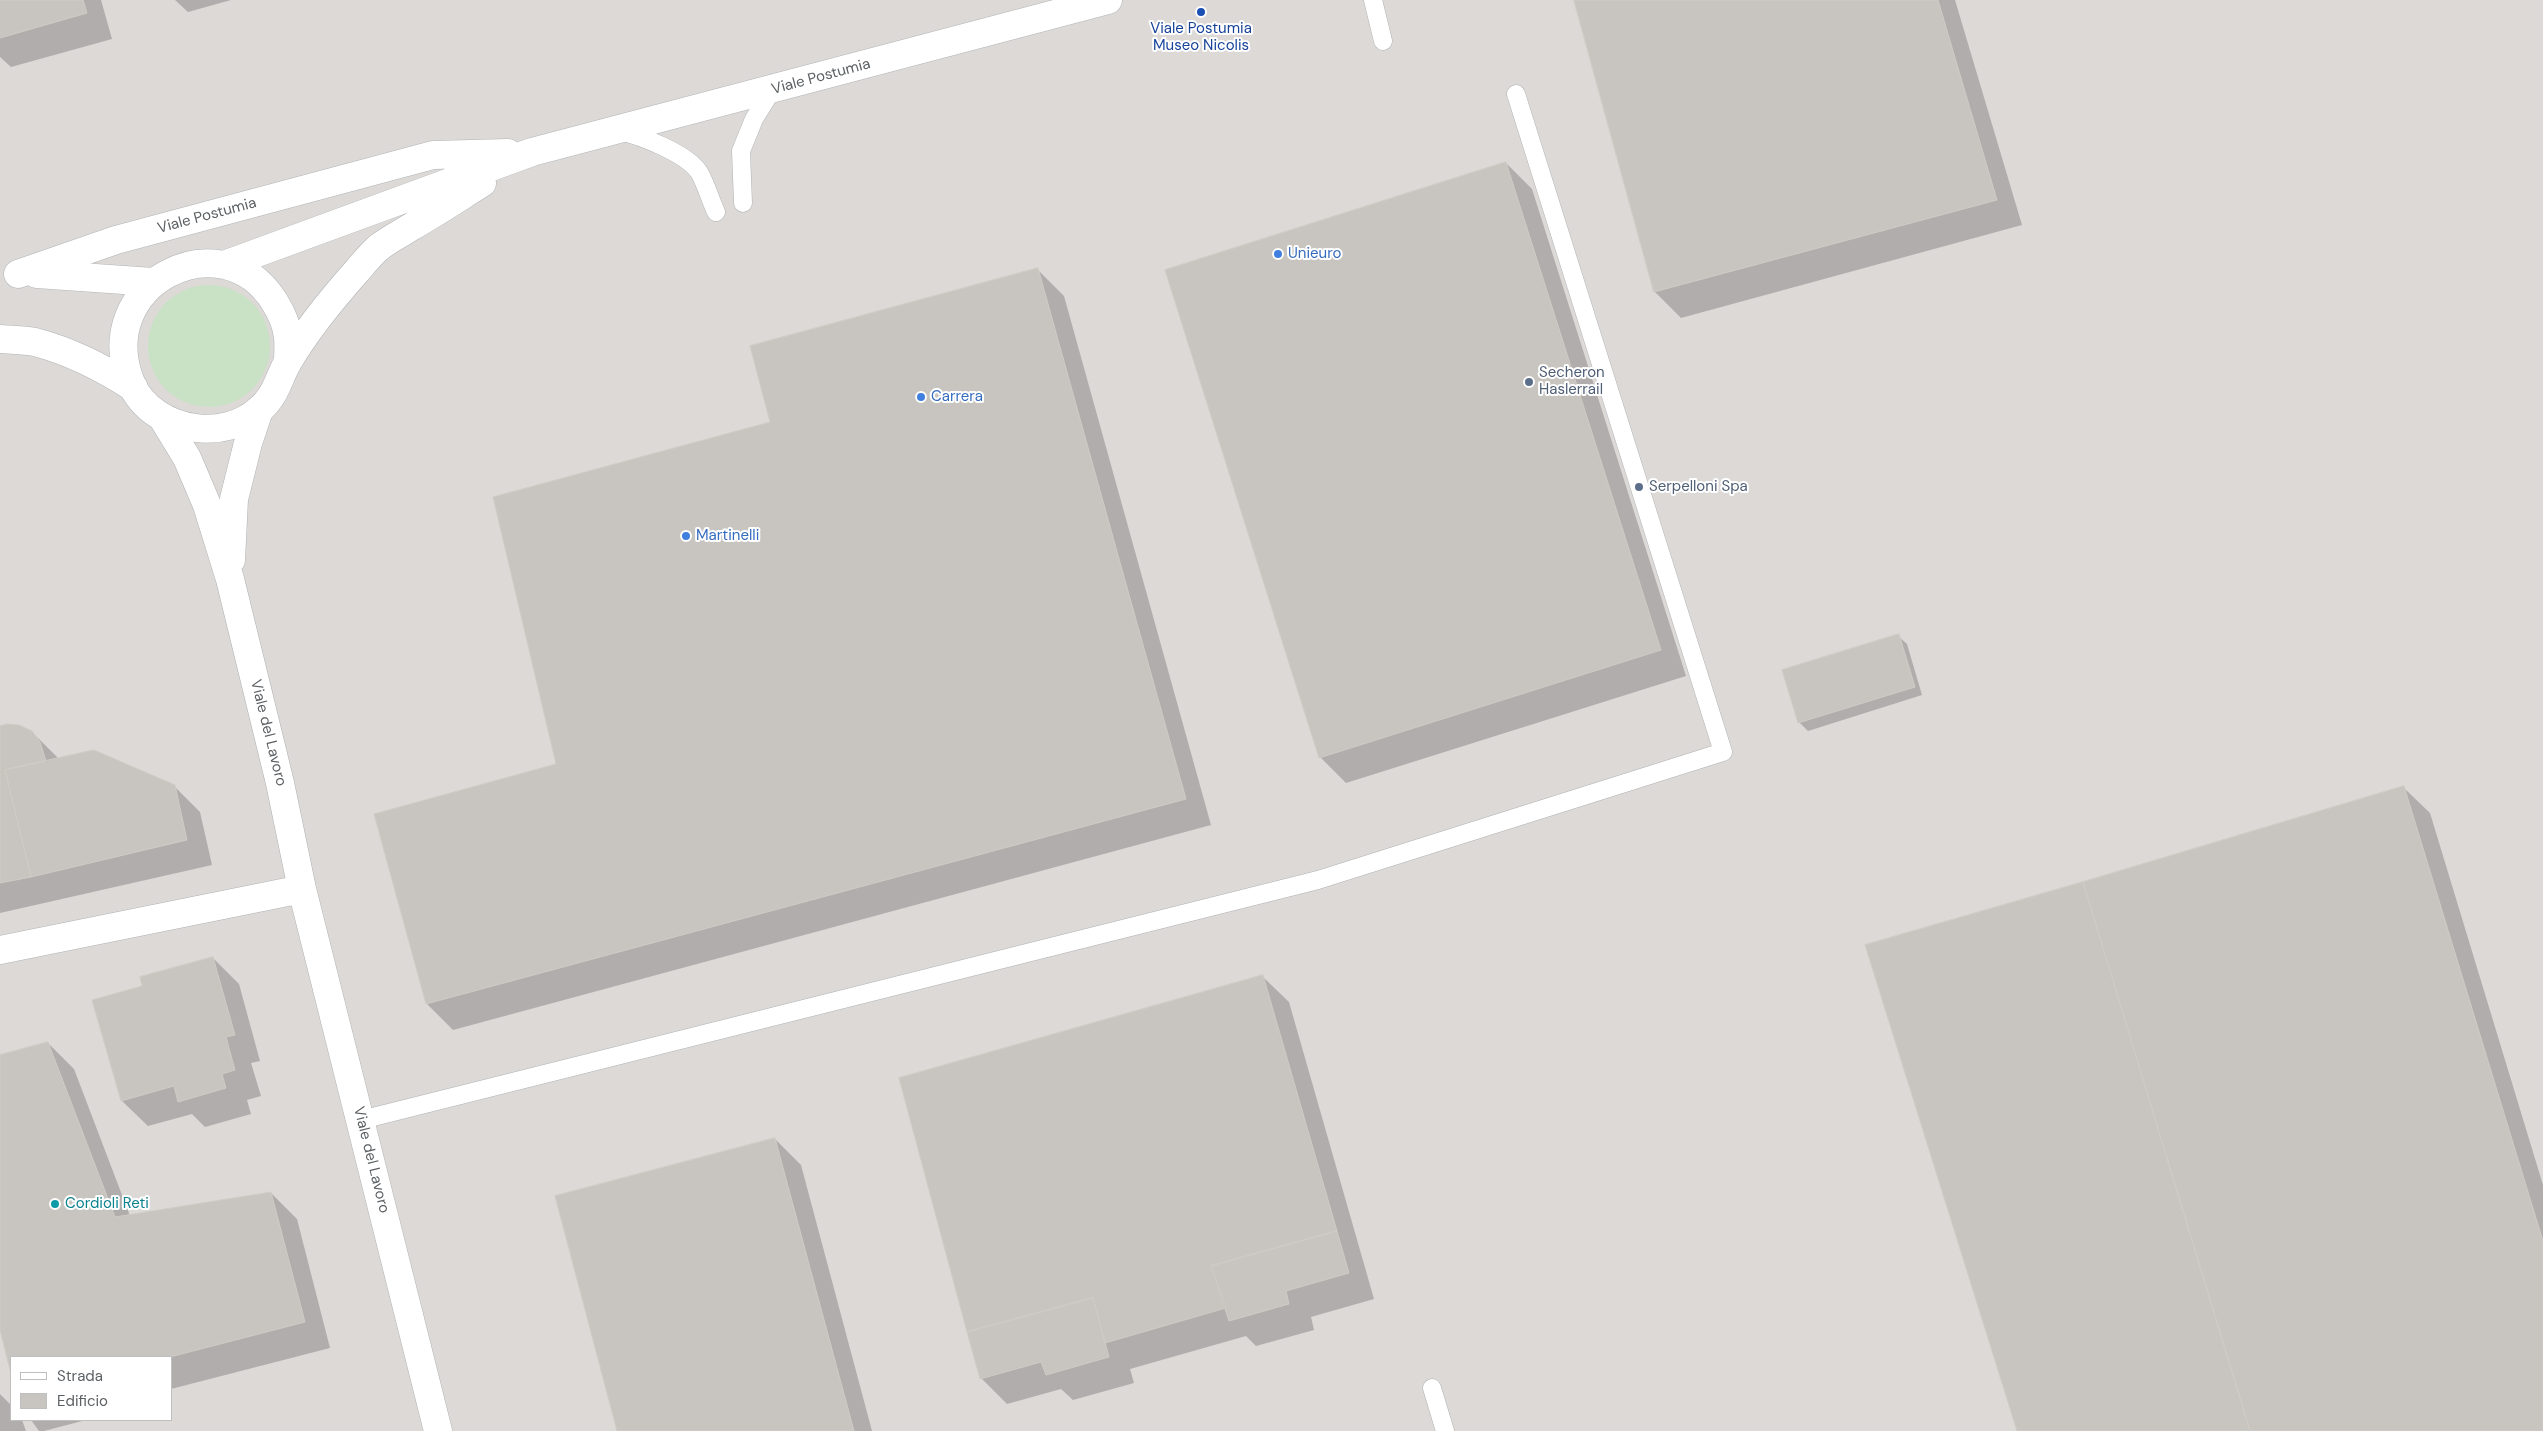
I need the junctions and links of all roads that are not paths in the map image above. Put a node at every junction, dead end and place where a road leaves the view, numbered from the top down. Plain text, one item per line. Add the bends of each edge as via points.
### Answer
1 (1108, 0) edge
2 (1373, 0) edge
3 (1383, 41) dead end
4 (772, 90) junction
5 (1516, 94) dead end
6 (617, 130) junction
7 (532, 152) junction
8 (743, 203) dead end
9 (716, 212) dead end
10 (224, 265) junction
11 (9, 276) edge
12 (153, 282) junction
13 (0, 339) edge
14 (288, 362) junction
15 (134, 388) junction
16 (259, 410) junction
17 (162, 418) junction
18 (230, 579) junction
19 (302, 889) junction
20 (0, 950) edge
21 (361, 1120) junction
22 (1432, 1388) dead end
23 (438, 1431) edge
24 (1445, 1431) edge

1 - 4 main road, Viale Postumia
2 - 3 lane
4 - 6 main road, Viale Postumia
4 - 8 lane via 754,119 741,150
5 - 21 lane via 1723,752 1318,880
6 - 7 main road, Viale Postumia
6 - 9 lane via 637,135 678,155 698,170
7 - 10 main road, Viale Postumia
7 - 11 main road, Viale Postumia via 433,156 116,240
7 - 14 main road, Viale Postumia via 377,248 332,299
10 - 12 main road, Viale Postumia via 199,264 175,269
10 - 14 main road, Viale Postumia via 249,275 268,292 284,321
11 - 12 main road, Viale Postumia via 57,274
12 - 15 main road, Viale Postumia via 137,299 127,320 122,343 125,366
13 - 15 main road, Viale Postumia via 35,342 116,376
14 - 16 main road, Viale Postumia via 278,389
15 - 17 main road, Viale Postumia via 146,405
16 - 17 main road, Viale Postumia via 236,424 209,430 182,426
16 - 18 main road, Viale del Lavoro via 234,499
17 - 18 main road, Viale del Lavoro via 187,458 207,505
18 - 19 main road, Viale del Lavoro via 280,783
19 - 20 main road
19 - 21 main road, Viale del Lavoro
21 - 23 main road, Viale del Lavoro
22 - 24 lane

